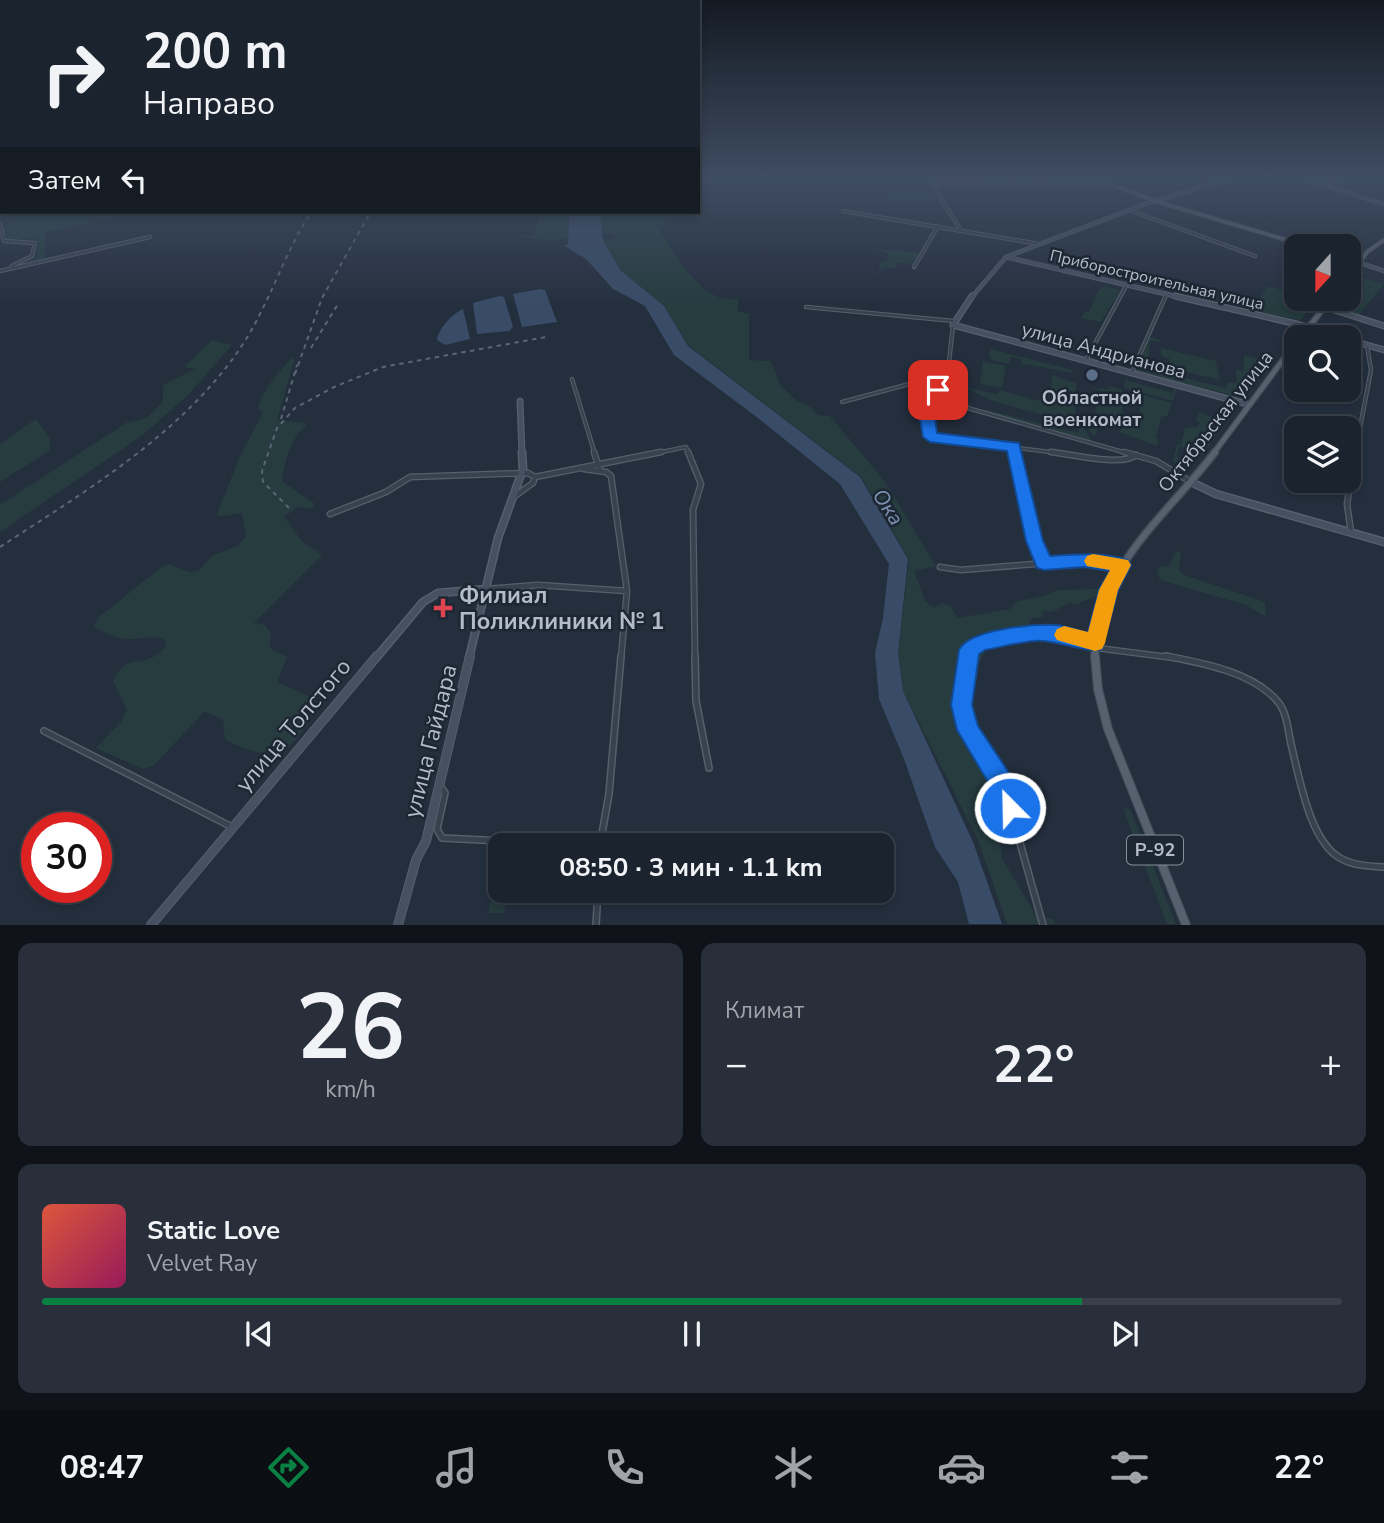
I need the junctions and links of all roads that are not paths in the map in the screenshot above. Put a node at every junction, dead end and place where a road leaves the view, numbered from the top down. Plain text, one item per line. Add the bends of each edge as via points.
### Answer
1 (907, 221) edge
2 (955, 221) edge
3 (1099, 221) edge
4 (1160, 221) edge
5 (1223, 221) edge
6 (0, 224) edge
7 (938, 226) junction
8 (960, 230) junction
9 (150, 237) dead end
10 (1284, 239) edge
11 (1384, 240) edge
12 (1039, 244) junction
13 (1255, 256) dead end
14 (1006, 257) junction
15 (1362, 259) edge
16 (1362, 263) edge
17 (914, 267) dead end
18 (0, 270) edge
19 (1384, 271) edge
20 (1126, 286) junction
21 (1166, 295) junction
22 (806, 307) dead end
23 (1341, 312) edge
24 (953, 323) junction
25 (1300, 325) edge
26 (1384, 326) edge
27 (1361, 344) edge
28 (1367, 346) junction
29 (1384, 350) edge
30 (1284, 358) edge
31 (1086, 360) junction
32 (1132, 372) junction
33 (572, 379) dead end
34 (947, 381) junction
35 (935, 383) junction
36 (939, 389) junction
37 (945, 390) junction
38 (520, 401) dead end
39 (842, 402) dead end
40 (1247, 404) junction
41 (1014, 447) junction
42 (1136, 455) junction
43 (599, 464) junction
44 (581, 469) junction
45 (600, 471) junction
46 (519, 475) junction
47 (536, 477) junction
48 (1191, 482) junction
49 (511, 500) junction
50 (330, 514) dead end
51 (1351, 532) junction
52 (1384, 542) edge
53 (1044, 563) junction
54 (1122, 565) junction
55 (940, 567) dead end
56 (486, 589) junction
57 (626, 591) junction
58 (1095, 645) junction
59 (44, 731) dead end
60 (709, 768) dead end
61 (439, 787) junction
62 (232, 827) junction
63 (602, 833) edge
64 (488, 840) edge
65 (1384, 867) edge
66 (597, 903) edge
67 (150, 925) edge
68 (398, 925) edge
69 (596, 925) edge
70 (1042, 925) edge
71 (1186, 925) edge

1 - 7 street
2 - 8 street
3 - 12 street
4 - 13 street
5 - 10 main road
6 - 18 street via 4,241 35,243 35,253
7 - 8 street
7 - 17 street
8 - 12 street
9 - 18 street
11 - 15 main road
12 - 14 street
14 - 20 street, Приборостроительная улица
14 - 24 street via 978,286
16 - 19 street
20 - 21 street, Приборостроительная улица
20 - 31 street
21 - 25 street, Приборостроительная улица
21 - 32 street
22 - 24 street
23 - 26 street
24 - 31 street, улица Андрианова
24 - 34 street
27 - 28 street
28 - 29 street
28 - 51 street via 1371,370 1347,504
30 - 40 main road, Октябрьская улица
31 - 32 street, улица Андрианова
32 - 40 street, улица Андрианова
33 - 43 street
34 - 35 street
34 - 37 street via 952,387
35 - 36 street
35 - 39 street via 912,383
36 - 37 street
36 - 41 street via 930,398 930,437
37 - 42 street via 950,400 964,407
38 - 46 street, улица Гайдара via 524,464
40 - 48 main road, Октябрьская улица
41 - 42 street via 1116,460
41 - 53 street via 1034,541
42 - 48 street via 1167,466
43 - 44 street
43 - 45 street
43 - 60 street via 686,447 701,484 693,510 696,689
44 - 45 street
44 - 47 street
45 - 57 street via 611,476
46 - 47 street
46 - 49 street, улица Гайдара
46 - 50 street via 410,477 386,492
47 - 49 street
48 - 51 street via 1216,494
48 - 54 main road, Октябрьская улица
49 - 56 street, улица Гайдара
51 - 52 street
53 - 54 street via 1084,560
53 - 55 street via 961,570
54 - 58 main road, Октябрьская улица / Р-92 via 1108,590
56 - 57 street
56 - 61 street, улица Гайдара
56 - 62 street, улица Толстого via 438,593 423,602
57 - 63 street
58 - 65 street via 1116,653 1176,658 1261,688 1278,702 1287,723 1320,842 1348,863
58 - 70 street via 1059,634 1036,633 988,641 969,650 962,705 968,730 1006,793
58 - 71 main road, Р-92 via 1097,684 1108,728
59 - 62 street
61 - 64 street via 445,793 437,829 442,838
61 - 68 street, улица Гайдара
62 - 67 street, улица Толстого
66 - 69 street

